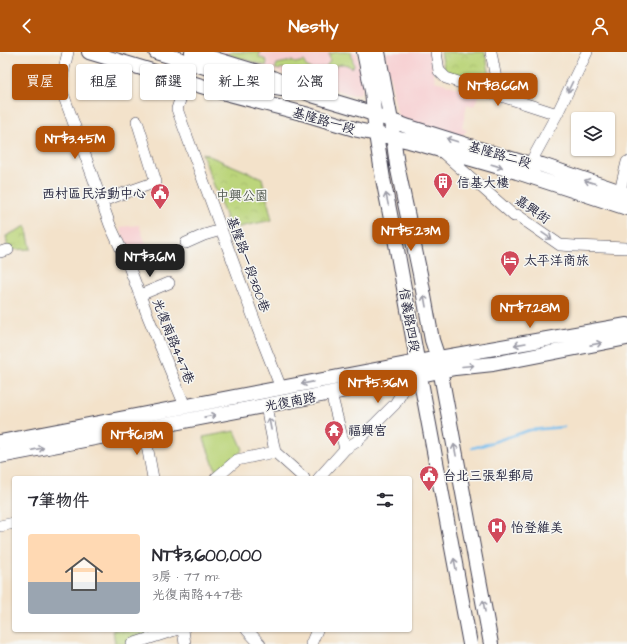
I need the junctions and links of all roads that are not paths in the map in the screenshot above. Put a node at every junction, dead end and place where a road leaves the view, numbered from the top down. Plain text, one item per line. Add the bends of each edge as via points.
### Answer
1 (68, 52) edge
2 (89, 52) edge
3 (121, 52) edge
4 (156, 52) edge
5 (364, 52) edge
6 (378, 52) edge
7 (436, 52) edge
8 (491, 52) edge
9 (587, 52) edge
10 (198, 53) edge
11 (140, 68) edge
12 (282, 82) edge
13 (196, 85) edge
14 (282, 89) edge
15 (499, 95) junction
16 (180, 100) edge
17 (329, 100) edge
18 (305, 114) junction
19 (374, 114) junction
20 (557, 114) junction
21 (137, 121) dead end
22 (391, 121) junction
23 (376, 134) junction
24 (392, 137) junction
25 (440, 150) junction
26 (627, 162) edge
27 (532, 164) junction
28 (623, 192) edge
29 (102, 201) junction
30 (627, 208) edge
31 (221, 230) junction
32 (186, 243) dead end
33 (627, 248) edge
34 (169, 283) dead end
35 (140, 295) junction
36 (627, 325) edge
37 (627, 338) edge
38 (439, 364) junction
39 (419, 368) junction
40 (280, 388) junction
41 (332, 393) junction
42 (185, 406) junction
43 (266, 406) junction
44 (129, 417) junction
45 (144, 429) junction
46 (0, 442) edge
47 (344, 450) junction
48 (275, 452) junction
49 (0, 456) edge
50 (153, 476) edge
51 (218, 476) edge
52 (302, 476) edge
53 (321, 476) edge
54 (12, 523) edge
55 (0, 526) edge
56 (169, 632) edge
57 (183, 632) edge
58 (249, 632) edge
59 (316, 632) edge
60 (132, 644) edge
61 (185, 644) edge
62 (260, 644) edge
63 (311, 644) edge
64 (470, 644) edge
65 (491, 644) edge

1 - 29 street, 光復南路447巷 via 60,86
2 - 11 main road, 基隆路一段
3 - 18 main road via 267,97
4 - 14 main road
5 - 19 main road, 信義路四段
6 - 22 main road, 信義路四段
7 - 15 street via 439,71 446,78
8 - 15 street
9 -> 20 street
10 - 12 main road, 基隆路一段
13 - 18 main road, 基隆路一段
15 - 20 street
16 - 31 street, 基隆路一段380巷 via 177,109
17 - 19 main road, 基隆路一段
18 - 23 main road, 基隆路一段
19 - 22 main road, 基隆路二段
19 - 23 main road, 信義路四段
20 - 27 street
21 - 29 street via 156,182
22 - 24 main road, 信義路四段
27 -> 22 main road, 基隆路二段
23 - 24 main road, 基隆路二段
39 -> 23 main road, 信義路四段
24 - 25 main road, 基隆路二段
38 -> 24 main road, 信義路四段
25 -> 30 main road, 基隆路二段 via 518,172
25 -> 33 street, 嘉興街 via 514,216 517,215 560,245
26 - 28 street via 622,183
28 -> 27 main road, 基隆路二段
29 - 35 street, 光復南路447巷
31 - 32 street
31 - 40 street, 基隆路一段380巷
34 - 35 street
35 - 42 street, 光復南路447巷
36 -> 38 main road, 光復南路
38 -> 37 main road, 光復南路 via 455,368 492,364
38 - 39 main road, 光復南路
65 -> 38 main road, 信義路四段
39 -> 40 main road, 光復南路
39 - 41 main road, 光復南路
39 - 47 street via 406,383 395,404 356,442
64 -> 39 main road, 信義路四段
40 - 42 main road, 光復南路
41 - 43 main road, 光復南路
41 - 47 street
42 - 44 main road, 光復南路
45 -> 43 main road, 光復南路
48 -> 43 street
44 - 45 street
44 - 46 main road, 光復南路
49 -> 45 main road, 光復南路
45 - 50 street
47 - 53 street
48 - 51 street via 237,460
48 - 52 street
54 - 55 street
56 - 60 street
57 - 61 street
58 - 62 street
59 - 63 street

